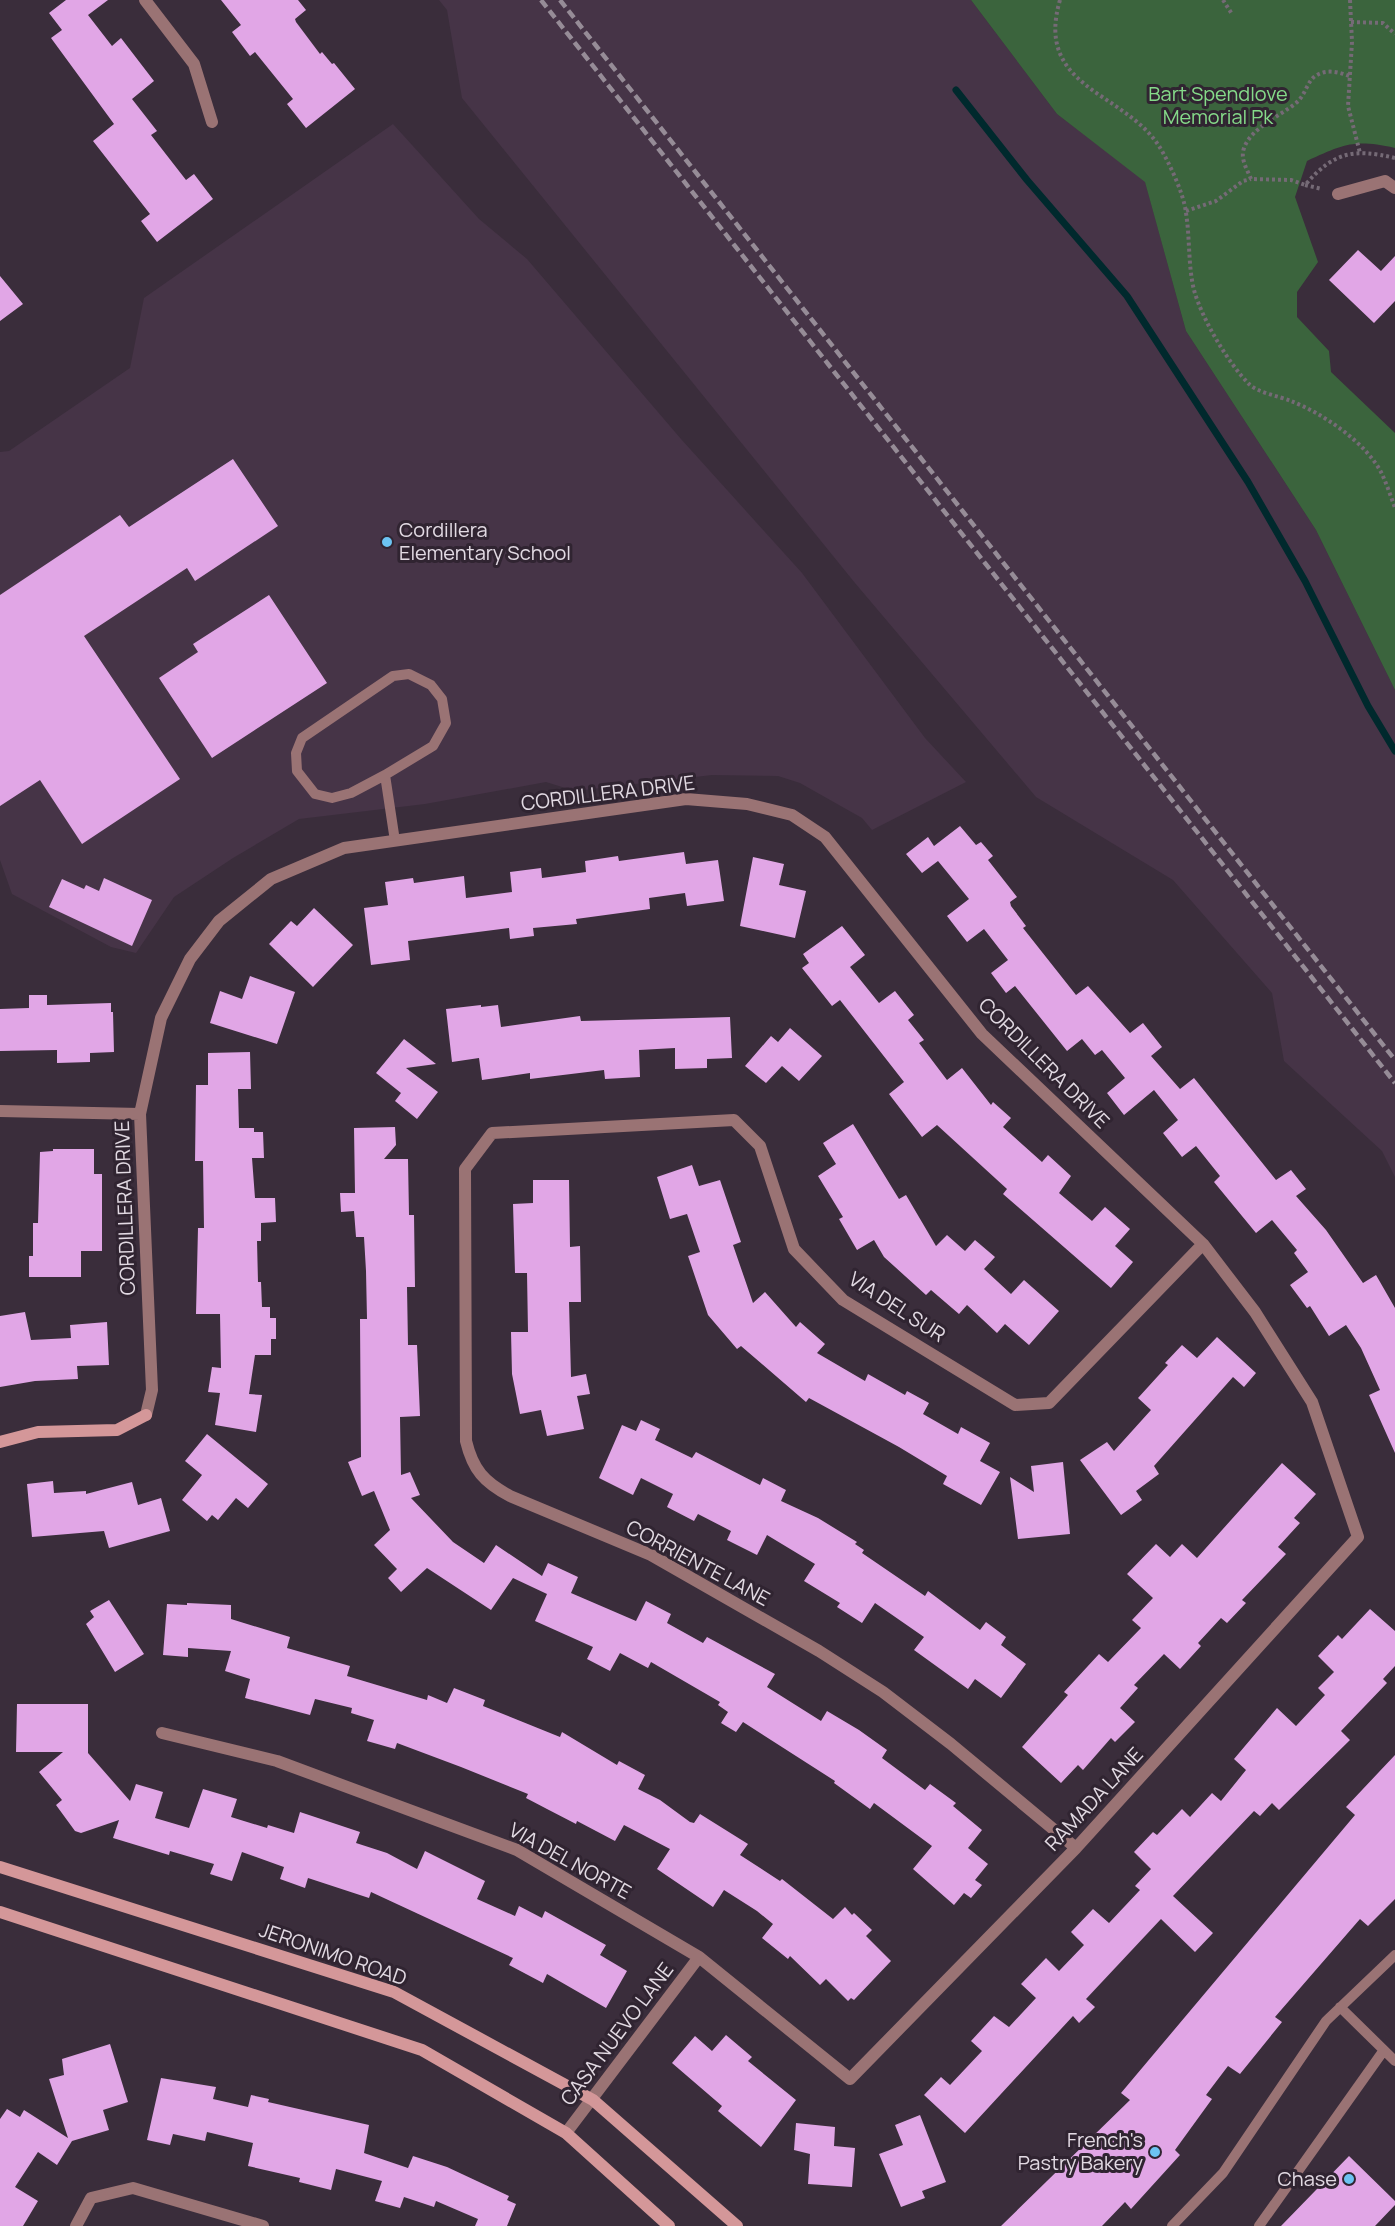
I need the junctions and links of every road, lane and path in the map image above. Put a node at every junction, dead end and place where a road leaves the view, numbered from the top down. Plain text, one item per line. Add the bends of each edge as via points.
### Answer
1 (145, 0) edge
2 (1060, 0) edge
3 (1223, 0) edge
4 (1350, 0) edge
5 (1232, 14) dead end
6 (1351, 22) junction
7 (1395, 34) edge
8 (1349, 76) junction
9 (213, 122) dead end
10 (1360, 153) junction
11 (1395, 158) edge
12 (1251, 179) junction
13 (1395, 188) edge
14 (1338, 194) dead end
15 (1186, 211) junction
16 (1395, 508) edge
17 (385, 775) junction
18 (395, 841) junction
19 (0, 1111) edge
20 (140, 1114) junction
21 (465, 1169) joint
22 (1203, 1244) junction
23 (146, 1415) joint
24 (0, 1442) edge
25 (1358, 1537) joint
26 (162, 1733) dead end
27 (1076, 1848) junction
28 (0, 1867) edge
29 (0, 1912) edge
30 (1395, 1955) edge
31 (699, 1956) junction
32 (1341, 2007) junction
33 (1384, 2050) junction
34 (1395, 2061) edge
35 (850, 2079) joint
36 (593, 2100) junction
37 (566, 2133) junction
38 (76, 2226) edge
39 (263, 2226) edge
40 (669, 2226) edge
41 (737, 2226) edge
42 (1172, 2226) edge
43 (1260, 2226) edge

1 - 9 street via 194,64
2 - 15 path via 1055,16 1057,47 1067,66 1084,85 1141,127 1159,146
3 - 5 path
4 - 6 path
6 - 7 path via 1383,22
6 - 8 path
8 - 10 path via 1348,106
8 - 12 path via 1339,72 1317,75 1305,96 1253,135 1244,148 1243,160
10 - 11 path via 1369,151
10 - 12 path via 1342,155 1322,166 1305,185 1291,180
12 - 15 path via 1204,207
13 - 14 street via 1385,182
15 - 16 path via 1194,290 1224,351 1251,386 1326,417 1366,453 1381,472
17 - 17 lane via 433,746 446,723 442,699 431,685 409,674 393,676 302,738 296,753 297,771 315,794 332,798 351,793
17 - 18 lane
18 - 20 street, CORDILLERA DRIVE via 344,848 271,879 219,921 190,959 161,1018
18 - 22 street, CORDILLERA DRIVE via 686,799 747,804 792,815 825,837 982,1034
19 - 20 street
20 - 23 street, CORDILLERA DRIVE via 152,1390
21 - 22 street, VIA DEL SUR via 492,1132 734,1120 760,1146 794,1249 843,1300 1015,1405 1049,1403
21 - 27 street, CORRIENTE LANE via 466,1441 478,1474 510,1496 651,1555 819,1651 883,1692 951,1744
22 - 25 street, CORDILLERA DRIVE via 1255,1312 1312,1402
23 - 24 main road, CORDILLERA DRIVE via 117,1430 38,1432
25 - 27 street, RAMADA LANE
26 - 31 street, VIA DEL NORTE via 276,1761 517,1850
27 - 35 street, RAMADA LANE
28 - 36 main road, JERONIMO ROAD via 394,1992
29 - 37 main road via 422,2050
30 - 32 lane
31 - 35 street, VIA DEL NORTE
31 - 36 street, CASA NUEVO LANE
32 - 33 lane
32 - 42 lane via 1326,2021 1224,2173
33 - 34 lane
33 - 43 lane
36 - 37 street, CASA NUEVO LANE
36 - 41 main road, JERONIMO ROAD
37 - 40 main road
38 - 39 street via 91,2198 133,2188

